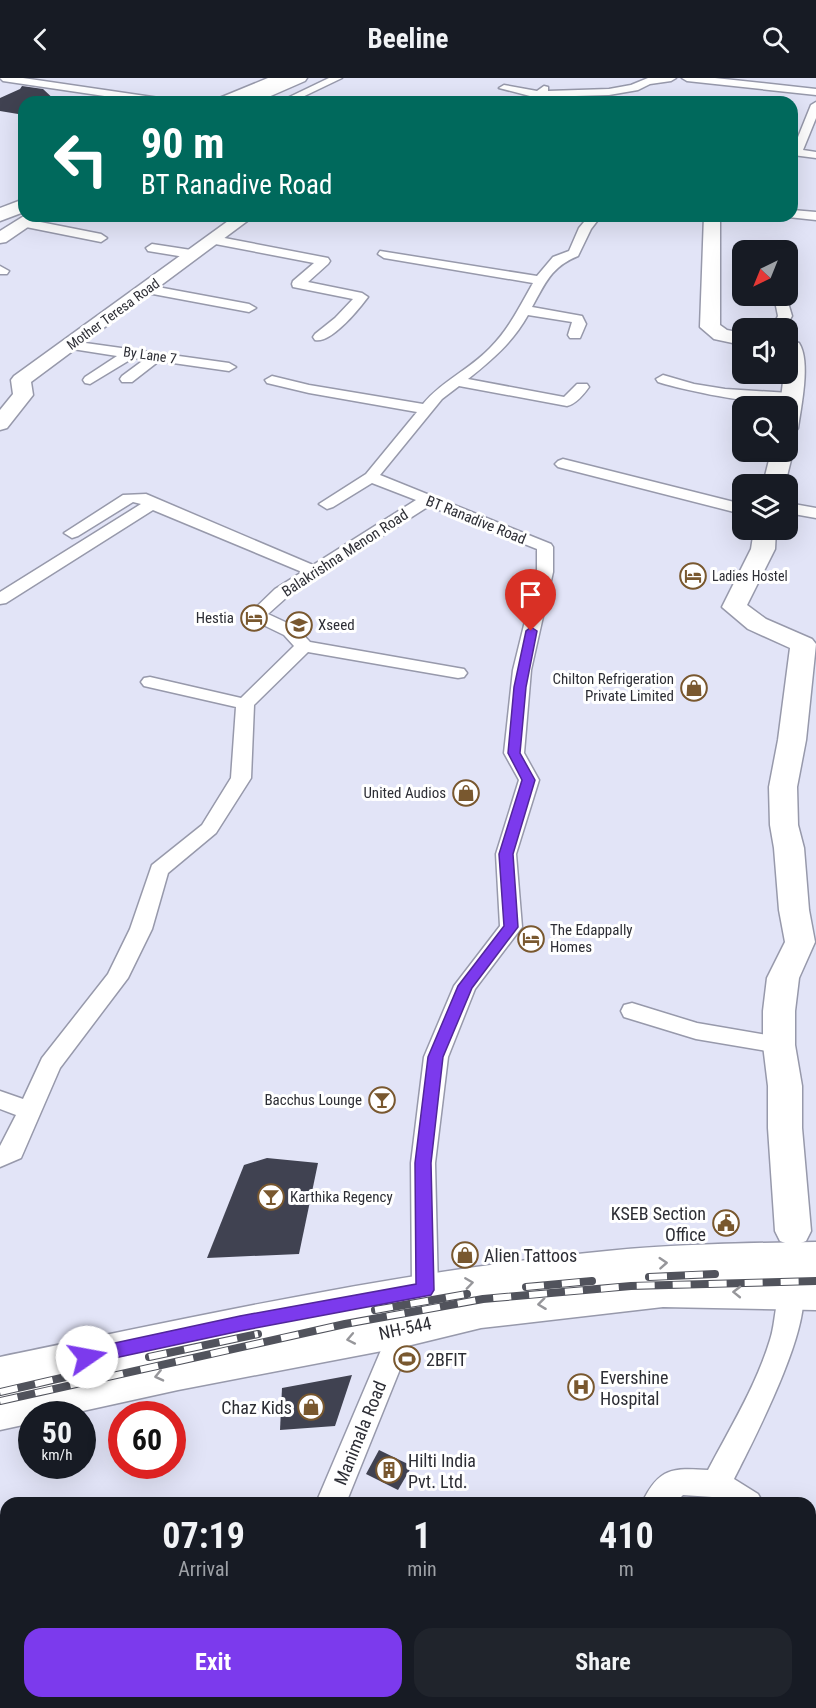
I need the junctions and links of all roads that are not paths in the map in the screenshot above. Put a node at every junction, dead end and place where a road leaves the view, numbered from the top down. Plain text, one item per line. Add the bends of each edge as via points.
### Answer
1 (9, 78) edge
2 (280, 78) edge
3 (298, 78) edge
4 (324, 78) edge
5 (337, 78) edge
6 (670, 78) edge
7 (687, 78) edge
8 (648, 79) edge
9 (101, 82) dead end
10 (551, 82) dead end
11 (504, 88) dead end
12 (0, 89) edge
13 (85, 90) junction
14 (816, 92) edge
15 (539, 94) junction
16 (126, 96) edge
17 (236, 96) edge
18 (257, 96) edge
19 (284, 96) edge
20 (297, 96) edge
21 (536, 96) edge
22 (816, 105) edge
23 (798, 127) edge
24 (806, 128) junction
25 (798, 150) edge
26 (798, 153) edge
27 (816, 156) edge
28 (18, 198) edge
29 (0, 206) edge
30 (798, 214) edge
31 (0, 215) edge
32 (18, 215) edge
33 (816, 216) edge
34 (18, 219) edge
35 (18, 222) edge
36 (50, 222) edge
37 (239, 222) edge
38 (590, 222) edge
39 (712, 222) edge
40 (0, 226) edge
41 (230, 229) junction
42 (0, 237) edge
43 (101, 238) dead end
44 (214, 240) junction
45 (152, 248) dead end
46 (322, 248) dead end
47 (191, 254) junction
48 (384, 254) dead end
49 (540, 280) junction
50 (147, 289) junction
51 (249, 308) dead end
52 (524, 310) junction
53 (575, 336) dead end
54 (320, 337) dead end
55 (732, 337) edge
56 (71, 345) junction
57 (798, 347) edge
58 (816, 348) edge
59 (132, 352) junction
60 (158, 356) junction
61 (229, 367) dead end
62 (127, 379) dead end
63 (663, 379) dead end
64 (90, 380) dead end
65 (272, 380) dead end
66 (456, 381) junction
67 (582, 387) dead end
68 (756, 396) edge
69 (427, 409) junction
70 (2, 421) edge
71 (563, 464) dead end
72 (371, 477) junction
73 (427, 500) junction
74 (152, 504) junction
75 (327, 504) dead end
76 (732, 506) edge
77 (798, 510) edge
78 (816, 513) edge
79 (72, 533) dead end
80 (764, 540) edge
81 (315, 572) junction
82 (0, 599) edge
83 (304, 646) junction
84 (808, 668) edge
85 (458, 673) dead end
86 (150, 682) dead end
87 (245, 704) junction
88 (808, 943) edge
89 (633, 1011) dead end
90 (779, 1045) junction
91 (0, 1100) edge
92 (30, 1111) junction
93 (0, 1158) edge
94 (802, 1267) edge
95 (425, 1290) junction
96 (403, 1329) junction
97 (0, 1376) edge
98 (0, 1411) edge
99 (716, 1484) junction
100 (333, 1497) edge
101 (662, 1497) edge
102 (738, 1497) edge

1 - 12 street
1 - 13 street
2 - 17 street
3 - 18 main road
4 - 19 main road
5 - 20 street
6 - 8 street
7 - 14 street
8 - 15 street via 634,88 609,92
9 - 13 street
10 - 15 street
11 - 15 street
13 - 16 street
15 - 21 street
22 - 24 street
23 - 24 street
24 - 25 street
26 - 27 street
28 - 29 main road
30 - 33 street
31 - 32 main road
34 - 40 street
35 - 42 street
36 - 43 street
37 - 41 street, Mother Teresa Road
38 - 49 street via 574,253 556,260
39 - 55 street via 710,327
41 - 44 street, Mother Teresa Road
41 - 46 street
44 - 47 street, Mother Teresa Road
44 - 54 street via 324,261 298,284 362,297
45 - 47 street
47 - 50 street, Mother Teresa Road
48 - 49 street
49 - 52 street
50 - 51 street
50 - 56 street, Mother Teresa Road
52 - 53 street via 577,319
52 - 66 street via 495,352
56 - 59 street, By Lane 7
56 - 70 street, Mother Teresa Road via 21,380 23,395
57 - 58 street
59 - 60 street, By Lane 7
59 - 64 street
60 - 61 street, By Lane 7
60 - 62 street
63 - 68 street via 683,387
65 - 69 street
66 - 67 street via 567,402
66 - 69 street
69 - 72 street
71 - 76 street
72 - 73 street, BT Ranadive Road
72 - 75 street
73 - 81 street, Balakrishna Menon Road
73 - 95 street, BT Ranadive Road via 545,547 545,572 520,687 514,753 529,780 506,854 511,927 465,986 436,1057 423,1163
74 - 79 street via 140,497 129,498
74 - 81 street
74 - 82 street
77 - 78 street
80 - 84 street via 734,607 757,624 803,644
81 - 83 street, Balakrishna Menon Road via 281,593 257,615 290,631
83 - 85 street
83 - 87 street
84 - 88 street via 783,787 794,910
86 - 87 street
87 - 92 street via 241,778 208,828 159,870 141,929 117,978 50,1064
88 - 90 street via 783,978
89 - 90 street via 696,1030
90 - 94 street
91 - 92 street
92 - 93 street via 12,1151
95 -> 94 main road via 579,1269 742,1258
94 -> 96 main road, NH-544 via 663,1290 481,1311
94 - 99 street via 784,1339 764,1391
95 - 96 street
95 - 97 main road via 240,1324
96 -> 98 main road, NH-544 via 178,1371
96 - 100 street, Manimala Road
99 - 101 street via 676,1481
99 - 102 street

